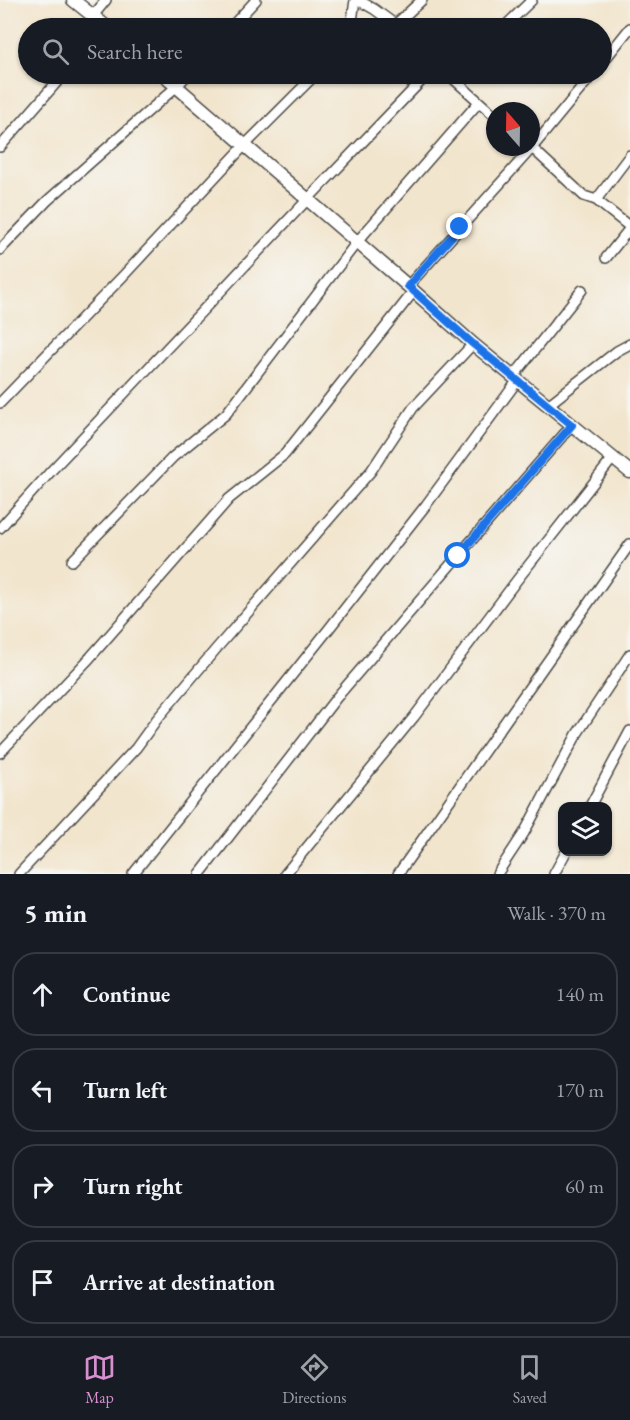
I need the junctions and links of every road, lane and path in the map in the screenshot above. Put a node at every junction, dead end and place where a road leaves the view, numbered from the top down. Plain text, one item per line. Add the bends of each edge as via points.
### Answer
1 (73, 0) edge
2 (106, 0) edge
3 (256, 0) edge
4 (357, 0) edge
5 (422, 0) edge
6 (532, 0) edge
7 (93, 16) joint
8 (239, 18) edge
9 (353, 18) edge
10 (387, 18) edge
11 (405, 18) edge
12 (513, 18) edge
13 (630, 28) edge
14 (612, 50) edge
15 (55, 84) edge
16 (174, 84) edge
17 (306, 84) edge
18 (418, 84) edge
19 (462, 84) edge
20 (585, 84) edge
21 (177, 86) junction
22 (479, 102) junction
23 (486, 108) edge
24 (540, 136) edge
25 (245, 145) junction
26 (0, 147) edge
27 (540, 155) edge
28 (630, 155) edge
29 (523, 156) edge
30 (308, 199) junction
31 (596, 200) junction
32 (630, 227) edge
33 (357, 242) junction
34 (0, 250) edge
35 (606, 258) dead end
36 (411, 288) junction
37 (582, 290) dead end
38 (473, 344) junction
39 (630, 344) edge
40 (515, 379) junction
41 (0, 403) edge
42 (548, 405) junction
43 (572, 425) junction
44 (624, 464) edge
45 (0, 528) edge
46 (630, 544) edge
47 (72, 561) dead end
48 (630, 654) edge
49 (630, 731) edge
50 (0, 753) edge
51 (593, 802) edge
52 (564, 856) edge
53 (19, 874) edge
54 (134, 874) edge
55 (200, 874) edge
56 (285, 874) edge
57 (398, 874) edge
58 (497, 874) edge
59 (554, 874) edge

1 - 7 street
2 - 7 street
3 - 8 street
4 - 9 street
4 - 10 street
5 - 11 street
6 - 12 street
13 - 14 street
15 - 26 street
16 - 21 street
17 - 25 street
18 - 30 street
19 - 22 street
20 - 24 street
21 - 25 street
21 - 34 street via 47,201
22 - 23 street
22 - 33 street
25 - 30 street
25 - 41 street
27 - 31 street via 584,196
28 - 31 street
29 - 36 street
30 - 33 street
30 - 45 street
31 - 32 street
32 - 35 street
33 - 36 street
33 - 47 street via 226,414 173,456
36 - 38 street
36 - 50 street via 285,454 230,500
37 - 40 street
38 - 40 street
38 - 53 street via 414,408 371,471 216,649 136,748
39 - 42 street
40 - 42 street
40 - 54 street via 426,505
42 - 43 street
43 - 44 street
43 - 55 street via 337,697
44 - 56 street via 517,580 414,717
46 - 57 street
48 - 58 street via 577,734 524,833
49 - 51 street
52 - 59 street

